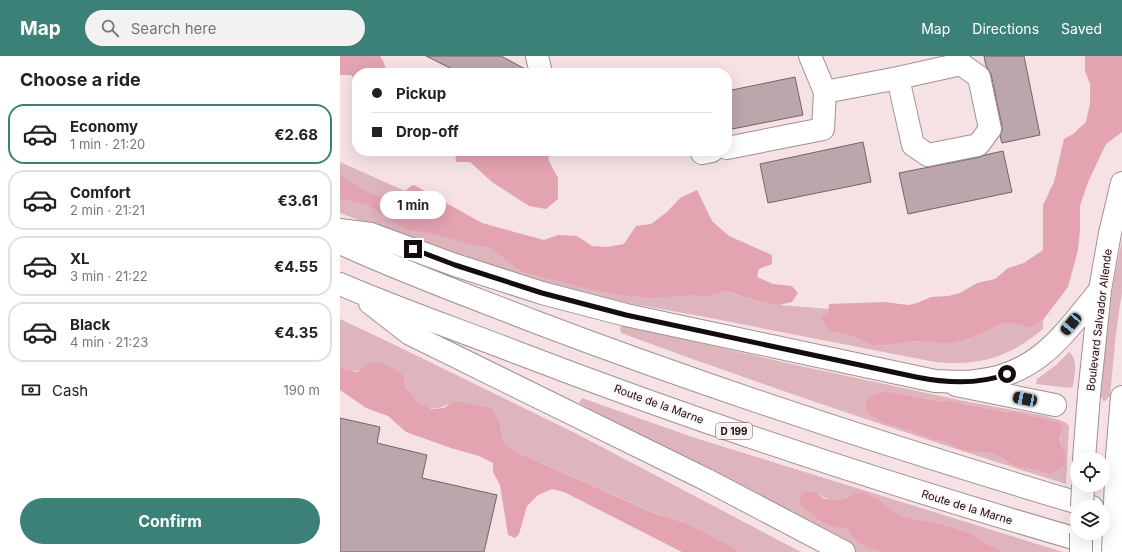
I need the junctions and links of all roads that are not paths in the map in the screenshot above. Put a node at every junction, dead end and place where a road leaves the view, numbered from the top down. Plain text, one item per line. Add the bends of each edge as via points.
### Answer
1 (810, 56) edge
2 (898, 78) junction
3 (825, 92) junction
4 (732, 147) edge
5 (1122, 183) edge
6 (340, 230) edge
7 (340, 243) edge
8 (347, 287) edge
9 (1100, 290) junction
10 (935, 381) junction
11 (1122, 397) edge
12 (1055, 405) dead end
13 (1084, 452) edge
14 (1070, 501) edge
15 (1110, 512) edge
16 (1122, 516) edge
17 (1081, 540) edge
18 (844, 552) edge
19 (1081, 552) edge
20 (1113, 552) edge
21 (1122, 552) edge

1 - 3 main road
2 - 2 main road via 913,146 928,155 978,145 990,128 980,77 961,64
2 - 3 main road
3 - 4 main road via 823,129
5 - 9 main road, Boulevard Salvador Allende
6 - 10 main road via 371,234 542,293 618,313
7 - 14 main road via 435,283 694,380 878,442
8 - 18 main road via 410,334 707,480
8 - 21 main road, Route de la Marne / D 199 via 561,369 780,447
9 - 10 main road via 1062,336 1032,363 1018,371 974,382
9 - 13 main road, Boulevard Salvador Allende
10 - 12 main road
11 - 20 main road, bridge
15 - 16 main road
17 - 19 main road, bridge

